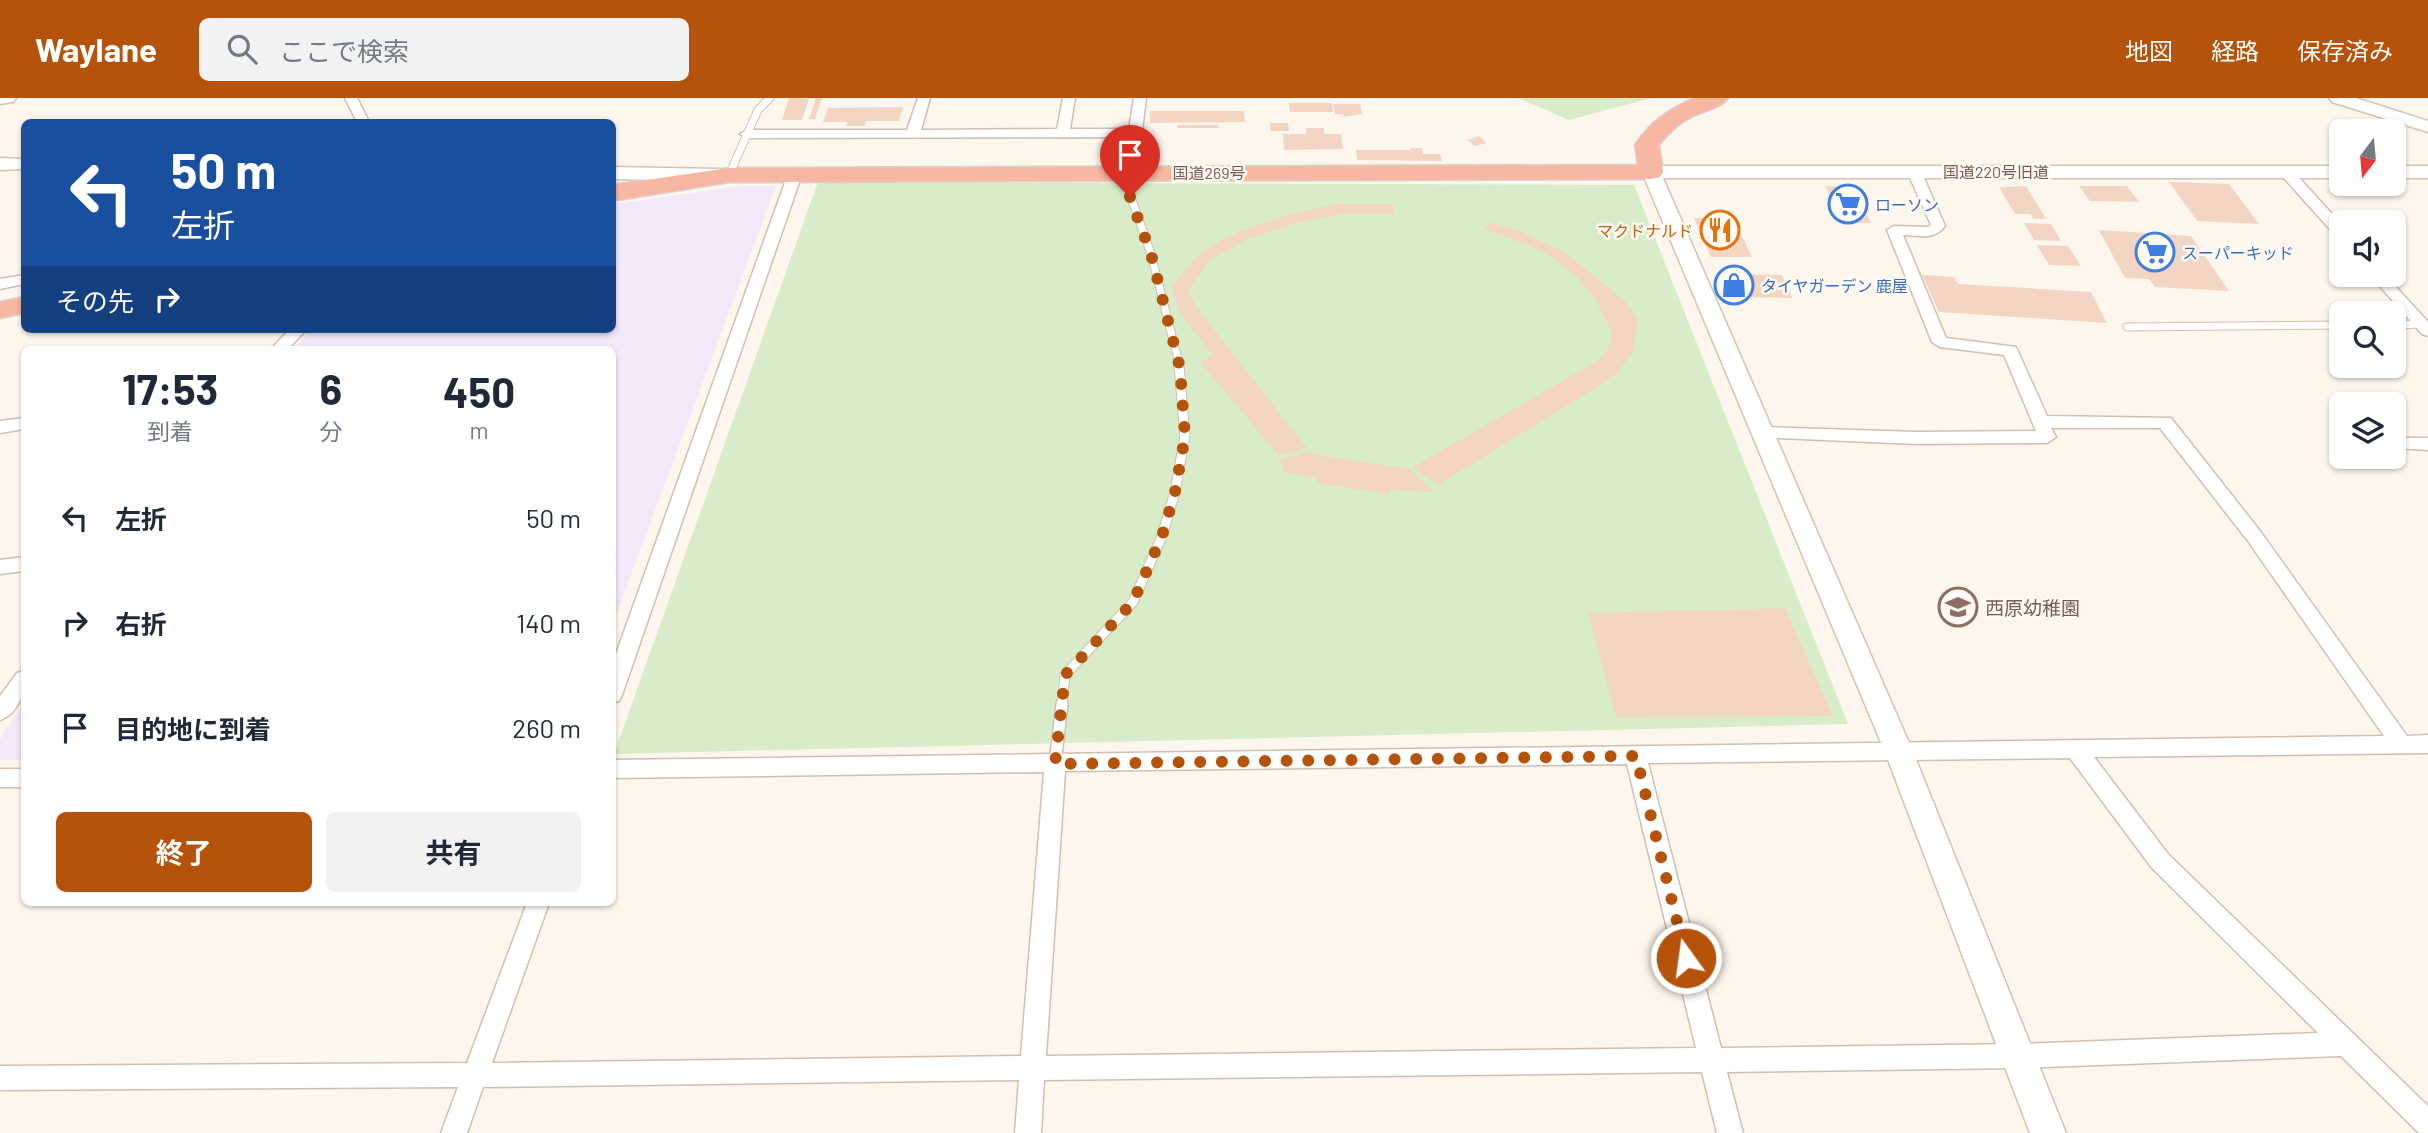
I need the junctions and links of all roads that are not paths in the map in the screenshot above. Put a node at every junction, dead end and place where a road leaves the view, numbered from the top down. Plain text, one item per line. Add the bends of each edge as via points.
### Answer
1 (7, 98) edge
2 (351, 98) edge
3 (770, 98) edge
4 (923, 98) edge
5 (1069, 98) edge
6 (1140, 98) edge
7 (1716, 98) edge
8 (2337, 98) edge
9 (0, 99) edge
10 (362, 119) edge
11 (2428, 127) edge
12 (913, 133) junction
13 (1063, 133) junction
14 (1135, 133) junction
15 (747, 134) junction
16 (0, 164) edge
17 (21, 164) edge
18 (1914, 171) junction
19 (1130, 172) junction
20 (1651, 172) junction
21 (2329, 172) edge
22 (2406, 172) edge
23 (2428, 172) edge
24 (616, 173) edge
25 (2287, 173) junction
26 (795, 174) junction
27 (729, 175) junction
28 (616, 192) edge
29 (2329, 220) edge
30 (21, 280) edge
31 (0, 284) edge
32 (2388, 287) edge
33 (21, 306) edge
34 (0, 310) edge
35 (2329, 325) edge
36 (2406, 326) edge
37 (2127, 327) dead end
38 (2425, 328) edge
39 (295, 333) edge
40 (282, 346) edge
41 (2040, 422) junction
42 (21, 424) edge
43 (0, 427) edge
44 (1760, 433) junction
45 (2406, 444) edge
46 (2428, 444) edge
47 (21, 564) edge
48 (0, 567) edge
49 (21, 683) edge
50 (616, 684) edge
51 (0, 712) edge
52 (2401, 744) junction
53 (2428, 744) edge
54 (2076, 749) junction
55 (1899, 752) junction
56 (1636, 756) junction
57 (1055, 764) junction
58 (616, 769) edge
59 (0, 778) edge
60 (21, 778) edge
61 (537, 906) edge
62 (2344, 1044) junction
63 (2018, 1056) junction
64 (1711, 1059) junction
65 (1033, 1068) junction
66 (475, 1075) junction
67 (0, 1078) edge
68 (2428, 1124) edge
69 (454, 1133) edge
70 (1028, 1133) edge
71 (1730, 1133) edge
72 (2048, 1133) edge

1 - 9 street
2 - 10 street
3 - 15 lane via 758,110
4 - 12 street
5 - 13 street
6 - 14 street
7 - 20 highway via 1673,115 1658,128 1647,145
8 - 11 street
12 - 13 street
12 - 15 street
13 - 14 street
14 - 19 street
15 - 27 lane
16 - 17 street
18 - 20 street, 国道220号旧道
18 - 25 street, 国道220号旧道
18 - 41 street via 1938,226 1932,232 1894,230 1940,342 2010,351
19 - 20 highway, 国道269号
19 - 26 highway, 国道269号
19 - 57 lane via 1130,197 1151,254 1180,368 1185,436 1162,536 1133,602 1065,675
20 - 44 street
21 - 25 street, 国道220号旧道
22 - 23 street
24 - 27 street
25 - 29 street
26 - 27 highway, 国道269号
26 - 50 street
27 - 28 highway, 国道269号
30 - 31 street
32 - 38 street
33 - 34 highway
35 - 37 lane
36 - 38 lane
39 - 40 street
41 - 44 street via 2047,437
41 - 52 street via 2165,422 2254,536
42 - 43 street
44 - 55 street
45 - 46 street
47 - 48 street
49 - 51 street
52 - 53 street
52 - 54 street
54 - 55 street
54 - 62 street via 2160,861
55 - 56 street
55 - 63 street
56 - 57 street
56 - 64 street
57 - 58 street
57 - 65 street
59 - 60 street
61 - 66 street
62 - 63 street
62 - 68 street
63 - 64 street
63 - 72 street
64 - 65 street
64 - 71 street
65 - 66 street
65 - 70 street
66 - 67 street
66 - 69 street

